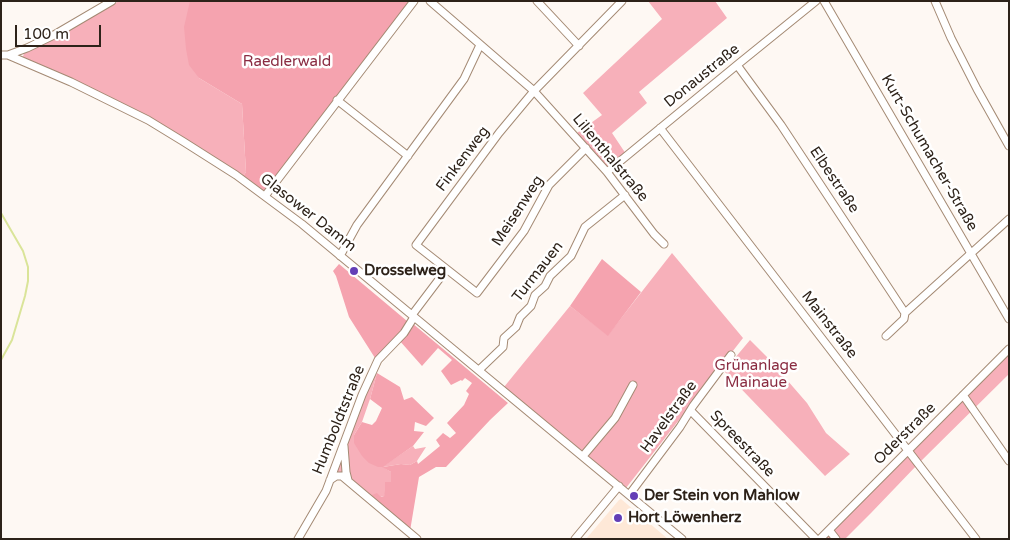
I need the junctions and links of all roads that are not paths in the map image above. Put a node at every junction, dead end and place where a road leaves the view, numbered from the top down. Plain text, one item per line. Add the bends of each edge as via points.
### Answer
1 (112, 1) edge
2 (414, 1) edge
3 (430, 1) edge
4 (537, 1) edge
5 (622, 1) edge
6 (816, 1) edge
7 (824, 1) edge
8 (935, 1) edge
9 (480, 45) junction
10 (579, 46) junction
11 (4, 55) edge
12 (737, 65) junction
13 (534, 91) junction
14 (337, 100) junction
15 (660, 128) junction
16 (1009, 146) edge
17 (586, 148) junction
18 (408, 156) junction
19 (607, 172) junction
20 (625, 195) junction
21 (265, 196) junction
22 (1009, 219) edge
23 (664, 244) dead end
24 (971, 254) junction
25 (340, 256) junction
26 (446, 270) junction
27 (904, 313) junction
28 (413, 316) junction
29 (1009, 319) edge
30 (886, 336) dead end
31 (1009, 349) edge
32 (731, 355) dead end
33 (479, 370) junction
34 (633, 385) dead end
35 (964, 395) junction
36 (691, 411) junction
37 (344, 441) junction
38 (908, 450) junction
39 (582, 456) junction
40 (1009, 461) edge
41 (330, 480) junction
42 (348, 480) junction
43 (618, 486) junction
44 (629, 495) junction
45 (829, 530) junction
46 (298, 539) edge
47 (417, 539) edge
48 (575, 539) edge
49 (682, 539) edge
50 (816, 539) edge
51 (820, 539) edge
52 (836, 539) edge
53 (976, 539) edge

1 - 11 street via 51,36
2 - 14 street
3 - 9 street, Lilienthalstraße
4 - 10 street
5 - 10 street, Finkenweg
6 - 12 street, Donaustraße
7 - 24 street, Kurt-Schumacher-Straße
8 - 16 street via 950,38
9 - 13 street, Lilienthalstraße
9 - 18 street via 464,79
10 - 13 street, Finkenweg
11 - 21 street, Glasower Damm via 71,82 148,120
12 - 15 street, Donaustraße
12 - 27 street, Elbestraße
13 - 17 street, Lilienthalstraße
13 - 26 street, Finkenweg via 498,133 416,245
14 - 18 street
14 - 21 street
15 - 19 street, Donaustraße
15 - 38 street, Mainstraße
17 - 19 street, Lilienthalstraße
17 - 26 street, Meisenweg via 550,184 524,231 477,294
18 - 25 street via 357,225
19 - 20 street, Lilienthalstraße
20 - 23 street, Lilienthalstraße
20 - 33 street, Turmauen via 585,227 571,256 535,295 516,327 504,338 503,347
21 - 25 street, Glasower Damm
22 - 24 street
24 - 27 street
24 - 29 street, Kurt-Schumacher-Straße
25 - 28 street, Glasower Damm
26 - 28 street, Humboldtstraße
27 - 30 street via 904,319
28 - 33 street, Glasower Damm
28 - 37 street, Humboldtstraße via 404,333 378,360
31 - 35 street, Oderstraße
32 - 36 street, Havelstraße
33 - 39 street, Glasower Damm
34 - 39 street via 615,418
35 - 38 street, Oderstraße
35 - 40 street
36 - 44 street, Havelstraße
36 - 50 street, Spreestraße
37 - 41 street, Humboldtstraße
37 - 42 street
38 - 45 street, Oderstraße
38 - 53 street, Mainstraße
39 - 43 street, Glasower Damm
41 - 42 street via 336,476
41 - 46 street, Humboldtstraße
42 - 47 street
43 - 44 street, Glasower Damm
43 - 48 street
44 - 49 street, Glasower Damm
45 - 51 street, Oderstraße
45 - 52 street

